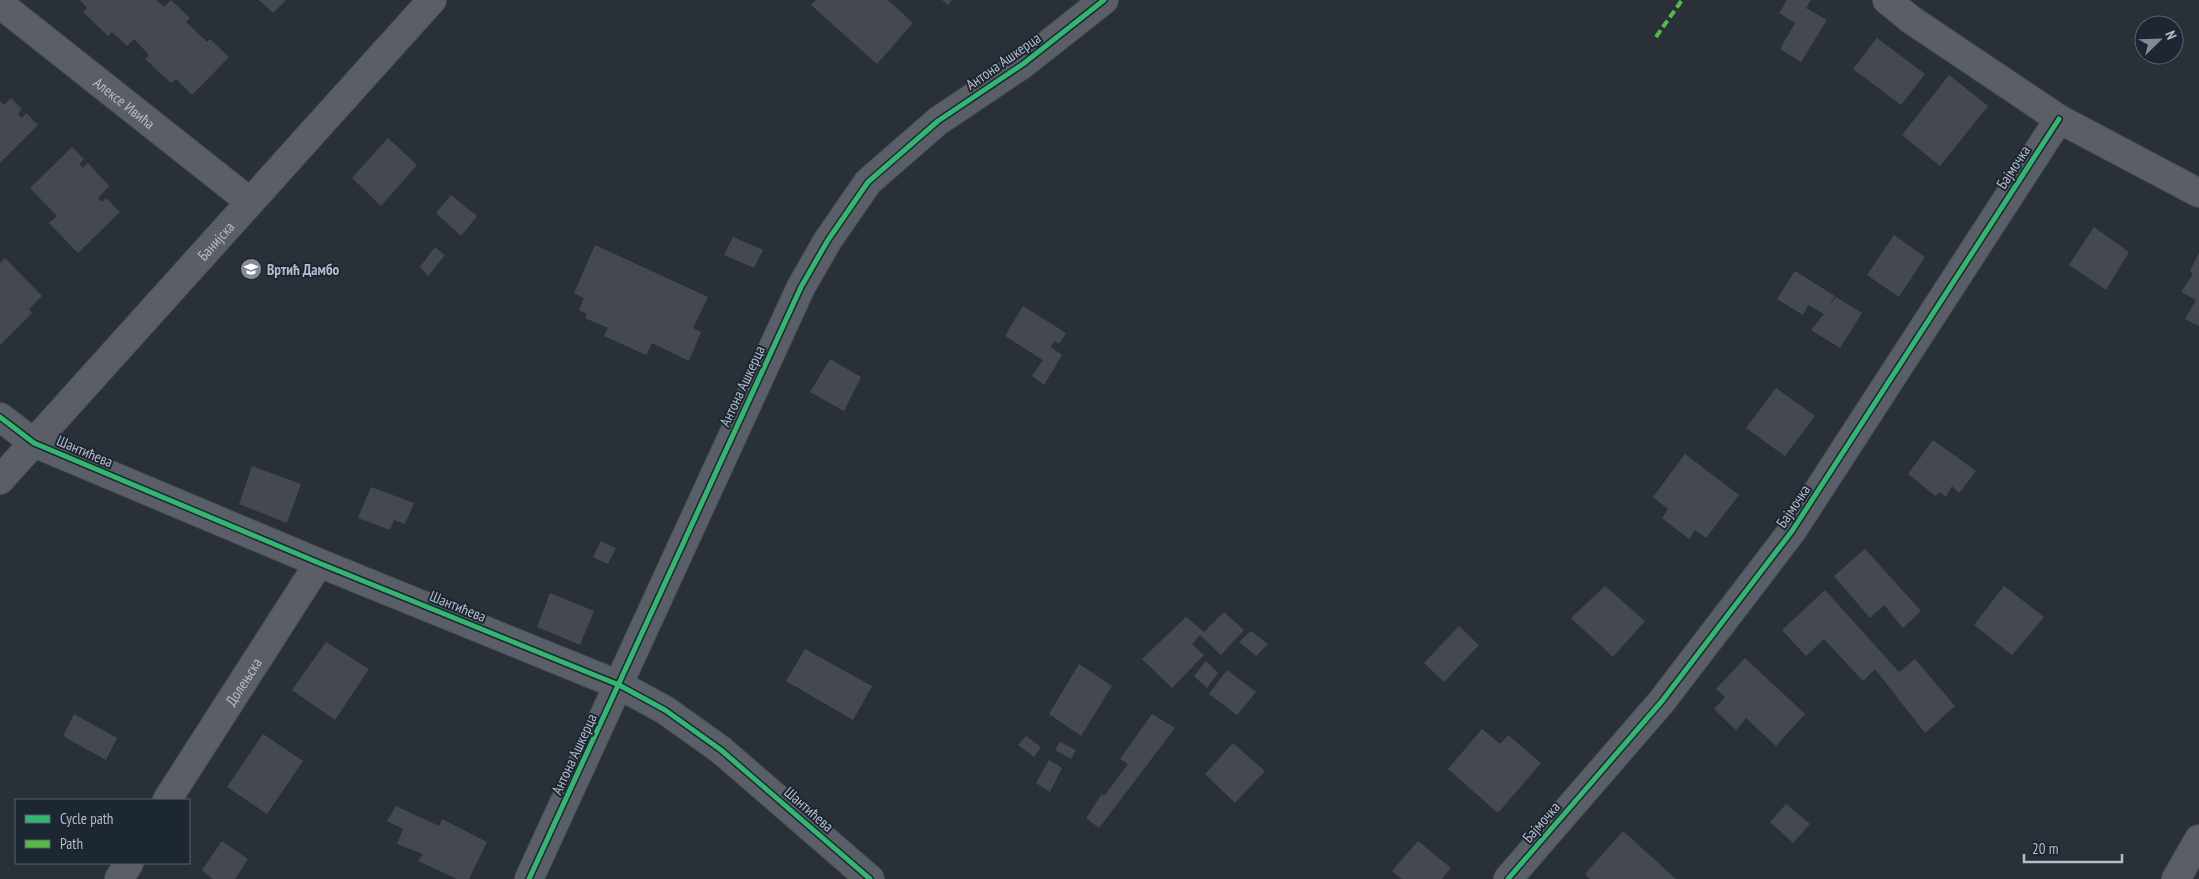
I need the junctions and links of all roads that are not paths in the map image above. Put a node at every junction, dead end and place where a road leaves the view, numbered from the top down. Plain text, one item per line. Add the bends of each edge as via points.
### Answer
1 (432, 0) edge
2 (1104, 0) edge
3 (1887, 0) edge
4 (0, 4) edge
5 (2059, 119) junction
6 (2199, 193) edge
7 (249, 202) junction
8 (0, 417) edge
9 (34, 443) junction
10 (0, 480) edge
11 (319, 563) junction
12 (619, 686) junction
13 (168, 799) edge
14 (2199, 840) edge
15 (128, 864) edge
16 (119, 879) edge
17 (529, 879) edge
18 (870, 879) edge
19 (1508, 879) edge
20 (2176, 879) edge

1 - 7 street, Банијска
2 - 12 street, Антона Ашкерца via 1023,64 938,121 868,182 828,240 801,287
3 - 5 street via 1910,19
4 - 7 street, Алексе Ивића
5 - 6 street
5 - 19 street, Бајмочка via 1792,531 1662,701
7 - 9 street, Банијска
8 - 9 street, Шантићева
9 - 10 street, Банијска
9 - 11 street, Шантићева
11 - 12 street, Шантићева
11 - 13 street, Долењска
12 - 17 street, Антона Ашкерца
12 - 18 street, Шантићева via 665,710 721,750
14 - 20 street
15 - 16 street

